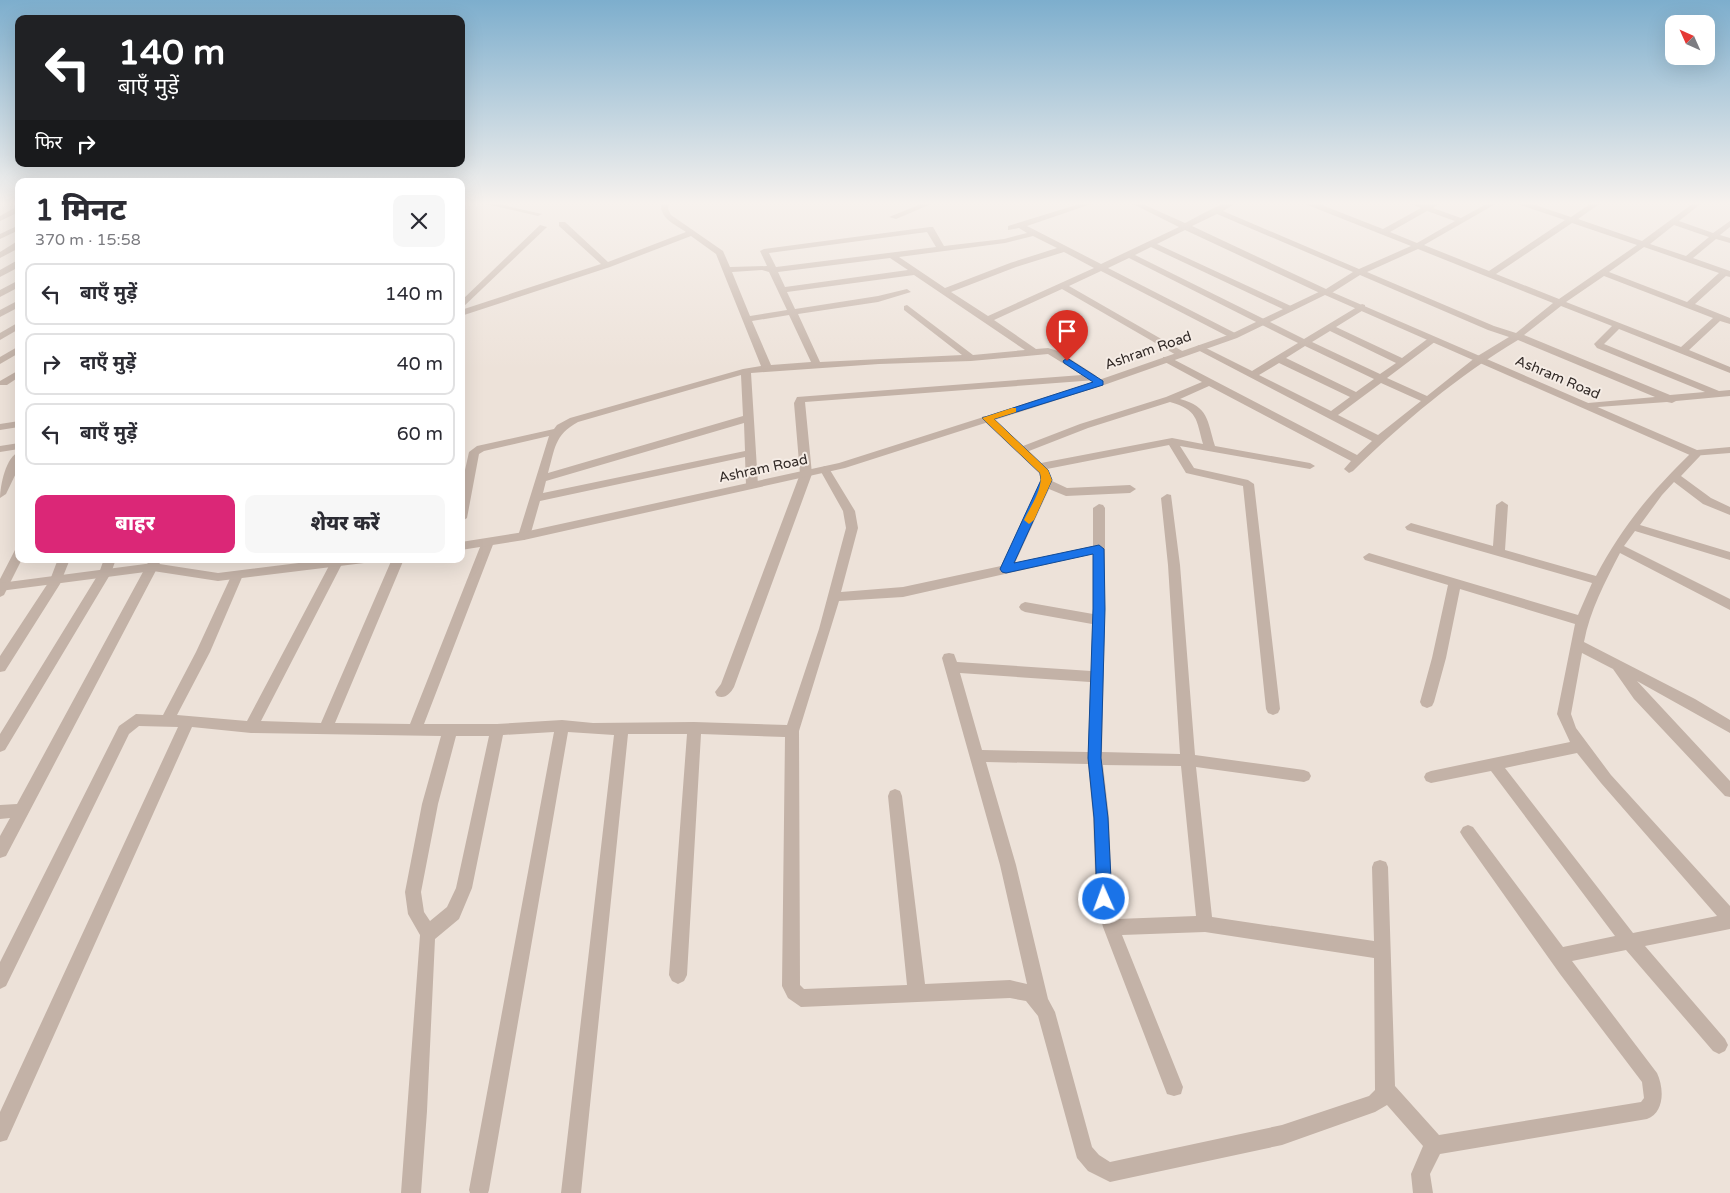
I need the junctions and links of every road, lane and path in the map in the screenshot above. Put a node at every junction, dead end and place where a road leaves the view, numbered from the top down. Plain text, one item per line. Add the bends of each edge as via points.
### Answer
1 (511, 258) edge
2 (599, 258) edge
3 (626, 258) edge
4 (721, 258) edge
5 (767, 258) edge
6 (871, 258) edge
7 (896, 258) edge
8 (1036, 258) edge
9 (1080, 258) edge
10 (1123, 258) edge
11 (1134, 258) edge
12 (1180, 258) edge
13 (1254, 258) edge
14 (1326, 258) edge
15 (1390, 258) edge
16 (1449, 258) edge
17 (1514, 258) edge
18 (1625, 258) edge
19 (1683, 258) edge
20 (1687, 259) joint
21 (0, 263) edge
22 (15, 265) edge
23 (607, 265) junction
24 (15, 266) edge
25 (1100, 268) junction
26 (727, 270) junction
27 (772, 270) junction
28 (915, 272) junction
29 (1359, 272) junction
30 (1604, 273) junction
31 (1728, 273) edge
32 (0, 274) edge
33 (1490, 274) junction
34 (15, 285) edge
35 (1063, 286) junction
36 (781, 290) junction
37 (944, 290) junction
38 (906, 292) dead end
39 (1326, 292) junction
40 (0, 294) edge
41 (465, 302) edge
42 (1560, 302) junction
43 (15, 305) edge
44 (1689, 305) junction
45 (1362, 307) junction
46 (907, 308) dead end
47 (1290, 309) junction
48 (465, 312) edge
49 (793, 312) junction
50 (0, 314) edge
51 (1719, 317) junction
52 (746, 319) junction
53 (987, 320) junction
54 (1730, 321) edge
55 (1262, 322) junction
56 (1617, 326) junction
57 (15, 328) edge
58 (1329, 328) junction
59 (1234, 336) junction
60 (1517, 336) junction
61 (0, 337) edge
62 (1433, 339) junction
63 (1305, 342) junction
64 (1199, 348) junction
65 (1682, 351) junction
66 (15, 352) edge
67 (1034, 352) junction
68 (1181, 354) junction
69 (971, 358) junction
70 (1166, 359) junction
71 (1279, 359) junction
72 (1479, 359) junction
73 (0, 361) edge
74 (1402, 362) junction
75 (817, 365) junction
76 (767, 368) junction
77 (1730, 370) edge
78 (746, 371) junction
79 (1252, 375) junction
80 (15, 376) edge
81 (1381, 378) junction
82 (1096, 380) junction
83 (1210, 382) junction
84 (3, 383) dead end
85 (1730, 392) edge
86 (1718, 394) junction
87 (1357, 396) junction
88 (1170, 399) junction
89 (1672, 400) junction
90 (1428, 401) junction
91 (1588, 406) junction
92 (1332, 415) junction
93 (748, 418) junction
94 (987, 418) junction
95 (15, 425) edge
96 (0, 427) edge
97 (558, 431) junction
98 (1379, 440) junction
99 (1172, 441) junction
100 (15, 447) edge
101 (1210, 448) junction
102 (0, 449) edge
103 (1022, 450) junction
104 (1730, 450) edge
105 (750, 453) junction
106 (1696, 454) junction
107 (1358, 460) junction
108 (15, 463) edge
109 (1310, 466) dead end
110 (1040, 468) junction
111 (1350, 469) dead end
112 (825, 470) junction
113 (806, 474) junction
114 (1674, 476) junction
115 (541, 479) junction
116 (1046, 483) junction
117 (752, 485) junction
118 (1130, 489) dead end
119 (0, 494) edge
120 (465, 498) edge
121 (535, 498) junction
122 (1167, 498) dead end
123 (1502, 505) dead end
124 (1730, 506) edge
125 (1099, 508) dead end
126 (1717, 508) junction
127 (1730, 511) edge
128 (1631, 526) junction
129 (1411, 527) dead end
130 (524, 536) junction
131 (488, 542) junction
132 (465, 545) edge
133 (1617, 547) junction
134 (1099, 549) junction
135 (1499, 552) junction
136 (1730, 556) edge
137 (1369, 557) dead end
138 (15, 561) edge
139 (62, 563) edge
140 (109, 563) edge
141 (154, 563) edge
142 (299, 563) edge
143 (336, 563) edge
144 (396, 563) edge
145 (1006, 569) junction
146 (106, 573) junction
147 (237, 575) junction
148 (56, 580) junction
149 (1599, 581) junction
150 (1456, 583) junction
151 (1, 588) edge
152 (834, 597) junction
153 (1730, 605) edge
154 (1025, 607) dead end
155 (1099, 620) junction
156 (1582, 621) junction
157 (1577, 644) junction
158 (1617, 664) junction
159 (0, 667) edge
160 (1097, 677) junction
161 (722, 692) dead end
162 (1427, 702) dead end
163 (1273, 709) dead end
164 (167, 720) junction
165 (188, 721) junction
166 (562, 726) junction
167 (251, 727) junction
168 (1730, 727) edge
169 (622, 728) junction
170 (694, 728) junction
171 (326, 729) junction
172 (415, 730) junction
173 (450, 730) junction
174 (497, 730) junction
175 (792, 731) junction
176 (0, 746) edge
177 (1580, 746) junction
178 (977, 756) junction
179 (1095, 758) junction
180 (1188, 760) junction
181 (1494, 764) junction
182 (1304, 776) dead end
183 (1431, 777) dead end
184 (1730, 790) edge
185 (895, 796) dead end
186 (22, 810) junction
187 (0, 812) edge
188 (1468, 832) dead end
189 (0, 851) edge
190 (1380, 867) dead end
191 (1730, 919) edge
192 (1205, 924) junction
193 (1111, 927) junction
194 (429, 934) junction
195 (1628, 940) junction
196 (1383, 952) junction
197 (1564, 963) junction
198 (678, 975) dead end
199 (0, 980) edge
200 (917, 993) junction
201 (1039, 999) junction
202 (1719, 1045) dead end
203 (1174, 1087) dead end
204 (1386, 1090) junction
205 (0, 1132) edge
206 (1435, 1146) junction
207 (479, 1190) dead end
208 (411, 1193) edge
209 (571, 1193) edge
210 (1423, 1193) edge

1 - 41 street
2 - 23 street
3 - 23 street
4 - 26 street
5 - 27 street
6 - 27 street
7 - 28 street
8 - 37 street
9 - 25 street
10 - 25 street
11 - 55 street
12 - 47 street
13 - 39 street
14 - 29 street
15 - 29 street
16 - 33 street
17 - 33 street
18 - 30 street
19 - 20 street
20 - 31 street
21 - 22 street
23 - 48 street
24 - 32 street
25 - 35 street
25 - 59 street
26 - 27 street via 762,267
26 - 52 street
27 - 36 street
28 - 36 street
28 - 37 street
29 - 39 street
29 - 60 street via 1490,328
30 - 42 street
30 - 44 street
31 - 44 street
33 - 42 street
34 - 40 street
35 - 53 street
35 - 68 street
36 - 49 street
37 - 53 street
38 - 49 street via 878,300
39 - 45 street, Ashram Road
39 - 47 street, Ashram Road
42 - 56 street
42 - 60 street
43 - 50 street
44 - 51 street
45 - 58 street
45 - 62 street, Ashram Road
46 - 69 street
47 - 55 street, Ashram Road
49 - 52 street
49 - 75 street
51 - 54 street
51 - 65 street
52 - 76 street
53 - 67 street
55 - 59 street, Ashram Road
55 - 63 street
56 - 65 street
56 - 86 street via 1600,346
57 - 61 street
58 - 63 street
58 - 74 street
59 - 64 street, Ashram Road
60 - 72 street
60 - 89 street
62 - 72 street, Ashram Road
62 - 74 street
63 - 71 street
63 - 81 street
64 - 68 street, Ashram Road
64 - 79 street
65 - 77 street
66 - 73 street
67 - 69 street
67 - 82 street via 1055,353
68 - 70 street, Ashram Road
69 - 75 street
70 - 82 street, Ashram Road
70 - 83 street
71 - 79 street
71 - 87 street
72 - 90 street
72 - 91 street, Ashram Road
74 - 81 street
75 - 76 street
76 - 78 street
78 - 93 street
78 - 97 street via 574,420
79 - 92 street
80 - 84 street
81 - 87 street
81 - 90 street
82 - 94 street, Ashram Road
82 - 113 street via 801,398
83 - 88 street
83 - 107 street
85 - 86 street
86 - 89 street
87 - 92 street
88 - 101 street via 1188,404 1200,413
88 - 103 street
89 - 91 street
90 - 98 street
91 - 106 street, Ashram Road
92 - 98 street
93 - 105 street
93 - 115 street
94 - 103 street
94 - 112 street, Ashram Road
95 - 96 street
97 - 115 street
97 - 120 street via 474,452
98 - 107 street
99 - 101 street
99 - 110 street
99 - 163 street via 1190,471 1248,484
100 - 102 street
101 - 109 street
103 - 110 street
104 - 106 street
105 - 117 street
105 - 121 street
106 - 114 street
107 - 111 street
108 - 119 street
110 - 116 street
112 - 113 street, Ashram Road
112 - 152 street via 852,520
113 - 117 street, Ashram Road
113 - 161 street via 727,687
114 - 126 street
114 - 128 street
115 - 121 street
116 - 118 street via 1066,492
116 - 145 street
117 - 130 street, Ashram Road
121 - 130 street
122 - 180 street
123 - 135 street
124 - 126 street
125 - 134 street
126 - 127 street
128 - 133 street
128 - 136 street
129 - 135 street
130 - 131 street, Ashram Road
131 - 132 street, Ashram Road
131 - 172 street
133 - 149 street
133 - 153 street
134 - 145 street
134 - 155 street
135 - 149 street
137 - 150 street
138 - 151 street
139 - 148 street
140 - 146 street
141 - 146 street
141 - 147 street via 218,577
141 - 186 street
142 - 147 street
143 - 167 street
144 - 171 street
145 - 152 street via 903,592
146 - 148 street
146 - 176 street
147 - 164 street via 203,652
148 - 151 street
148 - 159 street
149 - 156 street
150 - 156 street
150 - 162 street
152 - 175 street
154 - 155 street
155 - 160 street
156 - 157 street
157 - 158 street
157 - 177 street via 1564,714
158 - 168 street
158 - 184 street via 1639,695
160 - 178 street via 950,663
160 - 179 street
164 - 165 street
164 - 199 street via 136,720 124,730
165 - 167 street
165 - 205 street
166 - 169 street
166 - 174 street
166 - 207 street
167 - 171 street
169 - 170 street
169 - 209 street
170 - 175 street
170 - 198 street
171 - 172 street
172 - 173 street
173 - 174 street
173 - 194 street via 430,804 413,892 416,914
174 - 194 street via 464,888 454,913
175 - 200 street via 791,986 801,998
177 - 181 street
177 - 191 street
178 - 179 street
178 - 201 street via 1008,865
179 - 180 street
179 - 193 street via 1104,899
180 - 182 street
180 - 192 street
181 - 183 street
181 - 195 street
185 - 200 street
186 - 187 street
186 - 189 street
188 - 197 street
190 - 196 street
191 - 195 street
192 - 193 street
192 - 196 street
193 - 203 street
194 - 208 street
195 - 197 street via 1568,954 1563,958
195 - 202 street
196 - 204 street
197 - 206 street via 1651,1079 1653,1100 1647,1110
200 - 201 street via 1010,989 1030,992
201 - 204 street via 1046,1012 1084,1151 1097,1167 1110,1172 1282,1135 1375,1103
204 - 206 street
206 - 210 street via 1420,1169

